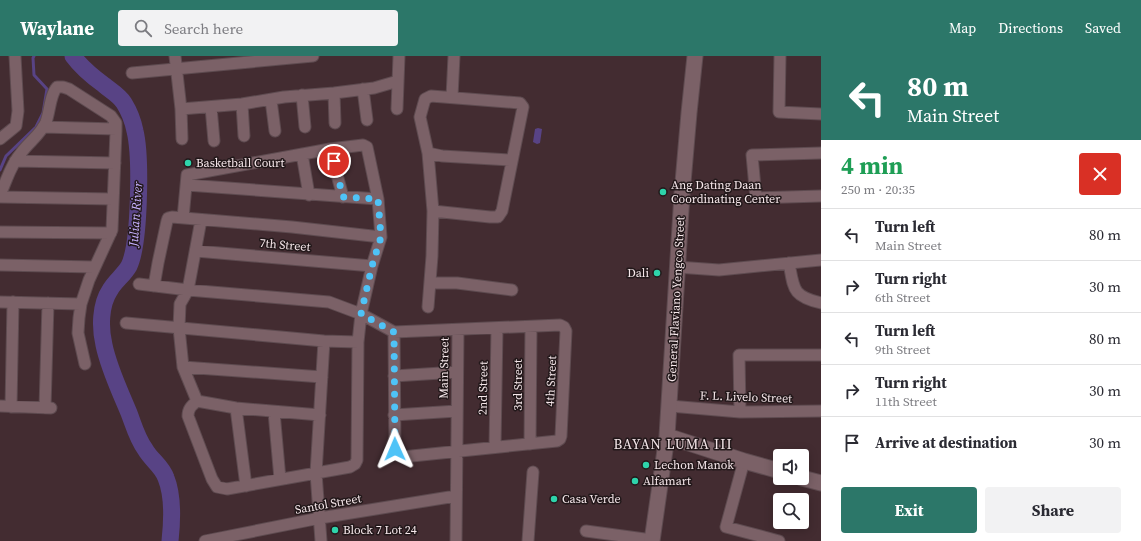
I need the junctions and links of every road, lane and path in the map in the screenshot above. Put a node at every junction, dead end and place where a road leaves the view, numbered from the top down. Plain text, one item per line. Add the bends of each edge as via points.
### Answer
1 (16, 56) edge
2 (175, 56) edge
3 (313, 56) edge
4 (399, 56) edge
5 (454, 56) edge
6 (695, 56) edge
7 (780, 56) edge
8 (175, 68) junction
9 (132, 74) dead end
10 (398, 81) junction
11 (363, 89) junction
12 (334, 94) junction
13 (302, 95) junction
14 (452, 97) junction
15 (271, 100) junction
16 (242, 104) junction
17 (211, 107) junction
18 (181, 109) junction
19 (397, 109) dead end
20 (821, 114) edge
21 (367, 120) dead end
22 (335, 123) dead end
23 (43, 127) junction
24 (305, 127) dead end
25 (116, 129) junction
26 (275, 131) dead end
27 (244, 136) dead end
28 (0, 139) edge
29 (182, 139) dead end
30 (214, 141) dead end
31 (330, 149) junction
32 (428, 153) junction
33 (821, 153) edge
34 (302, 154) junction
35 (511, 160) junction
36 (15, 161) junction
37 (115, 163) junction
38 (217, 170) junction
39 (187, 185) junction
40 (214, 187) junction
41 (0, 190) edge
42 (309, 194) junction
43 (821, 196) edge
44 (0, 197) edge
45 (343, 197) junction
46 (113, 199) junction
47 (378, 199) junction
48 (433, 211) junction
49 (183, 218) junction
50 (201, 220) junction
51 (0, 232) edge
52 (111, 233) junction
53 (381, 237) junction
54 (196, 251) junction
55 (821, 260) edge
56 (789, 263) junction
57 (0, 265) edge
58 (372, 266) junction
59 (94, 267) junction
60 (676, 267) junction
61 (430, 283) junction
62 (139, 284) dead end
63 (154, 286) junction
64 (188, 290) junction
65 (512, 290) dead end
66 (0, 302) edge
67 (13, 302) junction
68 (48, 303) junction
69 (821, 303) edge
70 (81, 304) junction
71 (428, 307) dead end
72 (361, 314) junction
73 (126, 323) dead end
74 (531, 327) junction
75 (179, 328) junction
76 (497, 328) junction
77 (458, 330) junction
78 (394, 332) junction
79 (324, 341) junction
80 (358, 342) junction
81 (821, 355) edge
82 (85, 364) dead end
83 (183, 367) junction
84 (457, 372) junction
85 (394, 376) junction
86 (322, 377) junction
87 (197, 401) junction
88 (670, 406) junction
89 (6, 407) edge
90 (236, 408) junction
91 (457, 411) junction
92 (821, 411) edge
93 (274, 412) junction
94 (740, 412) junction
95 (320, 415) junction
96 (394, 415) junction
97 (667, 436) junction
98 (530, 444) junction
99 (495, 447) junction
100 (456, 452) junction
101 (744, 461) junction
102 (773, 469) edge
103 (533, 472) dead end
104 (316, 474) junction
105 (280, 479) junction
106 (809, 480) edge
107 (821, 483) edge
108 (246, 486) junction
109 (456, 496) junction
110 (320, 518) junction
111 (586, 531) dead end
112 (259, 535) edge
113 (652, 540) edge
114 (206, 541) edge
115 (321, 541) edge
116 (456, 541) edge
117 (528, 541) edge
118 (779, 541) edge

1 - 28 street via 16,126
2 - 8 street
3 - 8 street
4 - 10 street
5 - 14 street
6 - 60 main road, General Flaviano Yengco Street
7 - 20 street via 779,112
8 - 9 street
8 - 18 street
10 - 11 street
10 - 19 street
11 - 12 street
11 - 21 street
12 - 13 street
12 - 22 street
13 - 15 street
13 - 24 street
14 - 32 street via 431,96 424,99 420,117
14 - 35 street via 522,105
15 - 16 street
15 - 26 street
16 - 17 street
16 - 27 street
17 - 18 street
17 - 30 street
18 - 29 street
23 - 25 street
23 - 25 street via 50,111 54,91 57,87 63,87 111,116 116,123
23 - 36 street
25 - 37 street
31 - 34 street
31 - 45 street
31 - 47 street via 366,145
32 - 35 street
32 - 48 street
33 - 43 street via 752,155 756,198
34 - 38 street
34 - 42 street
35 - 48 street via 502,211 498,216
36 - 37 street
36 - 41 street
37 - 46 street
38 - 39 street via 188,175
38 - 40 street
39 - 40 street
39 - 49 street
40 - 42 street
42 - 45 street
44 - 46 street
45 - 47 street
46 - 52 street
47 - 53 street
48 - 61 street
49 - 50 street
49 - 63 street via 168,218
50 - 53 street
50 - 54 street
51 - 52 street
52 - 59 street
53 - 58 street
54 - 58 street, 7th Street
54 - 64 street
55 - 56 street
56 - 60 street via 719,270
56 - 69 street via 794,288 799,295
57 - 59 street
58 - 72 street
59 - 70 street
60 - 88 main road, General Flaviano Yengco Street
61 - 65 street
61 - 71 street
62 - 63 street
63 - 64 street
64 - 72 street via 329,302
64 - 75 street via 180,304
66 - 67 street
67 - 68 street
67 - 89 street
68 - 70 street
68 - 89 street via 49,408
70 - 82 street via 78,333
72 - 78 street
72 - 80 street
73 - 75 street
74 - 76 street, 4th Street
74 - 98 street, 3rd Street
74 - 98 street, 4th Street via 560,325 566,331 561,436 557,441
75 - 79 street
75 - 83 street
76 - 77 street, 4th Street
76 - 99 street, 2nd Street
77 - 78 street, Main Street
77 - 84 street, Main Street
78 - 85 street
79 - 80 street
79 - 86 street
80 - 104 street via 358,460 350,467
81 - 94 street via 740,355
83 - 86 street
83 - 87 street
84 - 85 street
84 - 91 street, Main Street
85 - 96 street
86 - 95 street
87 - 90 street
87 - 108 street via 188,410 188,416 212,479 217,487 227,489
88 - 94 street, F. L. Livelo Street
88 - 97 main road, General Flaviano Yengco Street
90 - 93 street
90 - 108 street
91 - 96 street
91 - 100 street, Main Street
92 - 94 street, F. L. Livelo Street
93 - 95 street
93 - 105 street
95 - 104 street
96 - 100 street, 4th Street via 397,455 402,457
97 - 101 main road
97 - 113 main road, General Flaviano Yengco Street
98 - 99 street, 4th Street
99 - 100 street, 4th Street
100 - 109 street, Main Street
101 - 102 main road
101 - 118 street via 726,527
103 - 117 street
104 - 105 street
104 - 110 street
105 - 108 street
106 - 107 main road
109 - 110 street, Santol Street
109 - 116 street, Main Street
110 - 112 street, Santol Street
110 - 115 street
111 - 113 street
112 - 114 street, Santol Street

